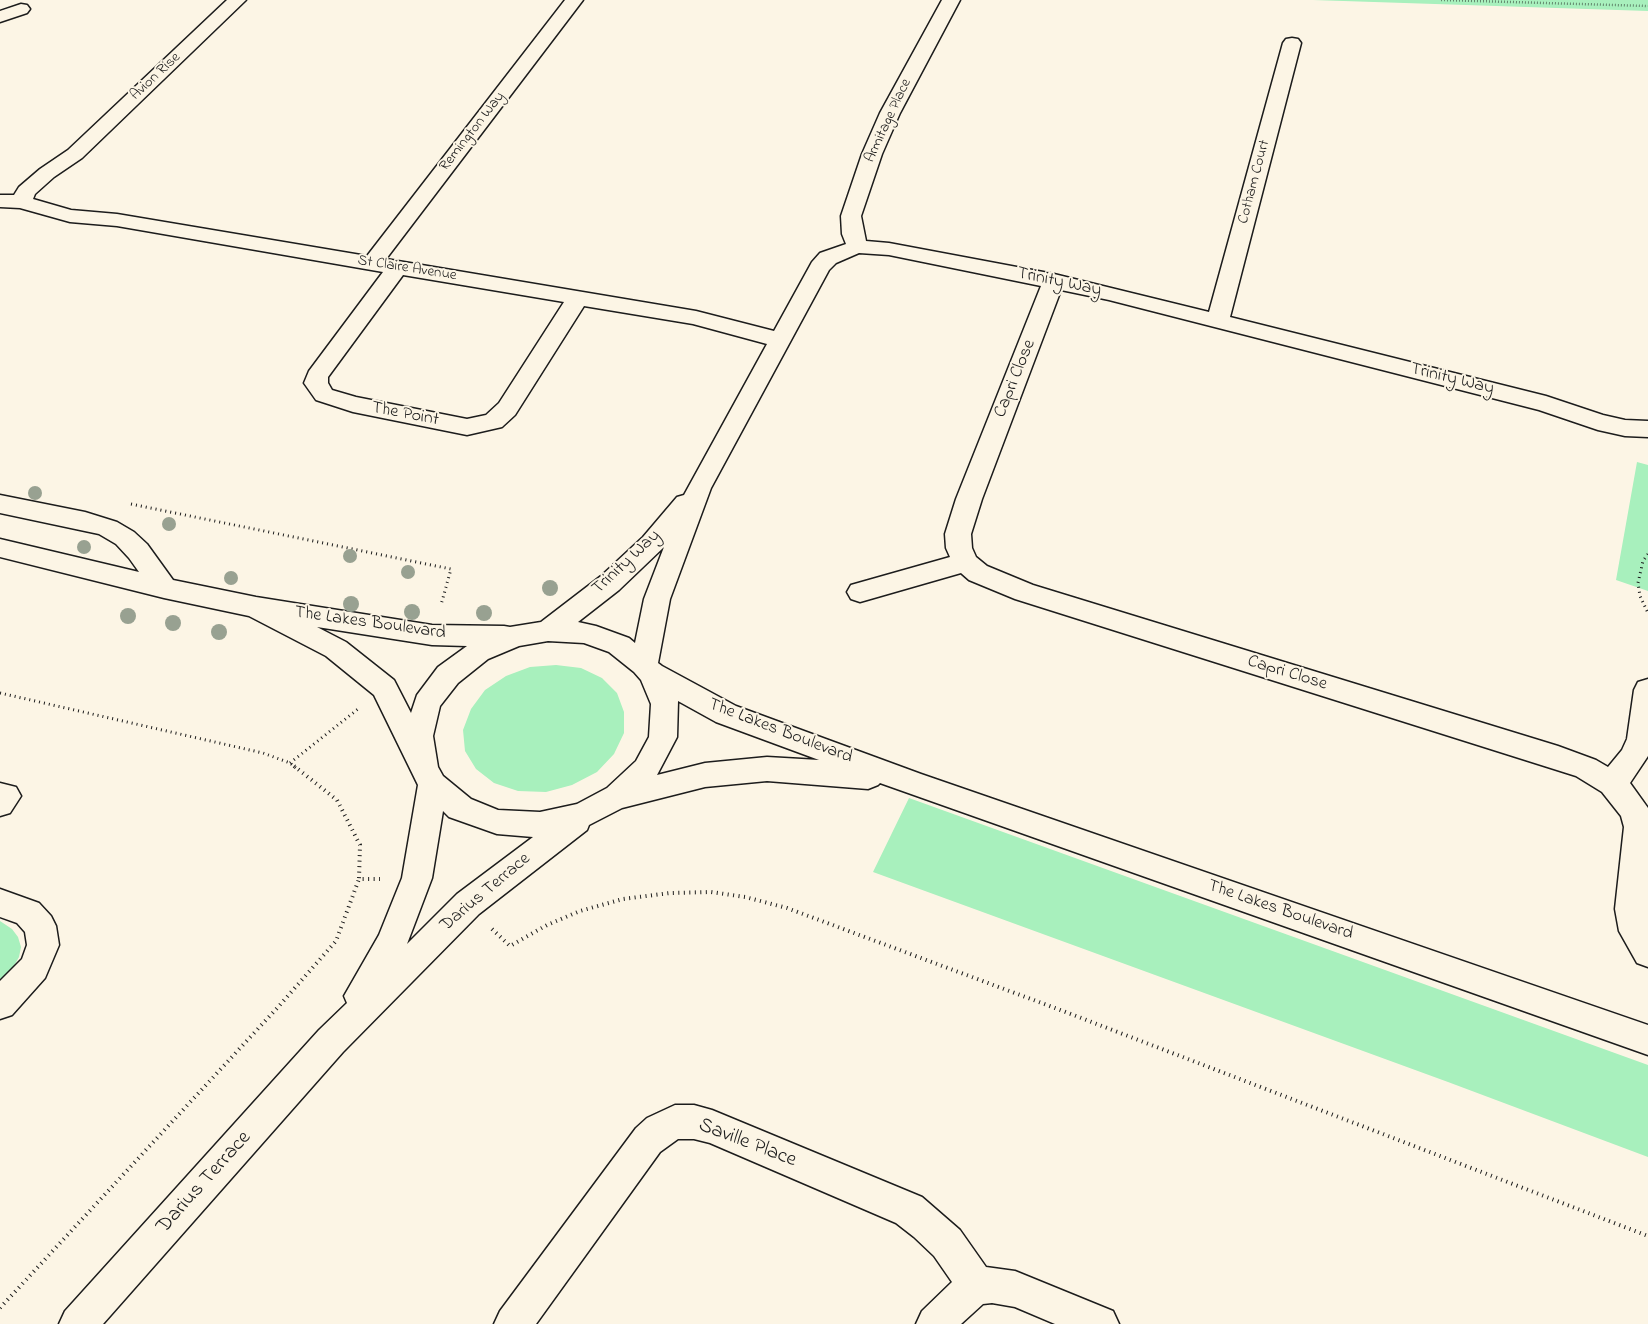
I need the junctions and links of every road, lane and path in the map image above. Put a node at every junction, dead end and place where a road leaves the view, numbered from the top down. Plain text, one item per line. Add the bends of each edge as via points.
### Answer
1 (237, 0) edge
2 (574, 0) edge
3 (951, 0) edge
4 (1441, 0) edge
5 (1648, 6) edge
6 (21, 9) dead end
7 (0, 17) edge
8 (1292, 42) dead end
9 (0, 190) edge
10 (29, 196) junction
11 (0, 201) edge
12 (858, 247) junction
13 (372, 263) junction
14 (398, 267) junction
15 (1054, 281) junction
16 (578, 297) junction
17 (1218, 321) junction
18 (784, 334) junction
19 (1546, 404) junction
20 (1648, 414) edge
21 (1648, 429) edge
22 (698, 488) junction
23 (0, 504) edge
24 (0, 548) edge
25 (1648, 554) edge
26 (965, 562) junction
27 (0, 568) edge
28 (164, 588) junction
29 (860, 592) dead end
30 (256, 607) junction
31 (1648, 613) edge
32 (548, 631) junction
33 (515, 636) junction
34 (648, 670) junction
35 (1648, 690) edge
36 (0, 692) edge
37 (429, 776) junction
38 (911, 782) junction
39 (1612, 784) junction
40 (0, 794) edge
41 (617, 797) junction
42 (0, 804) edge
43 (583, 815) junction
44 (417, 878) junction
45 (359, 879) junction
46 (0, 904) edge
47 (468, 904) junction
48 (1648, 953) edge
49 (0, 1004) edge
50 (1648, 1040) edge
51 (331, 1041) junction
52 (1648, 1236) edge
53 (977, 1286) junction
54 (0, 1308) edge
55 (78, 1324) edge
56 (514, 1324) edge
57 (935, 1324) edge
58 (1100, 1324) edge

1 - 10 street, Avion Rise via 75,154 58,177
2 - 13 street, Remington Way
3 - 12 street, Armitage Place via 890,113 872,154 851,216
4 - 5 path
6 - 7 street
8 - 17 street, Cotham Court
9 - 10 street, St Claire Avenue
10 - 11 street, St Claire Avenue
10 - 13 street, St Claire Avenue via 70,216 118,220
12 - 15 street, Trinity Way via 889,249
12 - 18 street, Trinity Way via 837,253 820,267
13 - 14 street, St Claire Avenue
14 - 16 street, St Claire Avenue
14 - 16 street, The Point via 317,376 316,383 324,395 467,428 494,421 507,409
15 - 17 street, Trinity Way
15 - 26 street, Capri Close via 968,499 958,534
16 - 18 street, St Claire Avenue via 696,318 736,330
17 - 19 street, Trinity Way
18 - 22 street, Trinity Way
19 - 20 street, Trinity Way
19 - 21 street, Trinity Way via 1598,422
22 - 32 street, Trinity Way via 652,544
22 - 34 street, Trinity Way via 658,600
23 - 28 street via 108,528 138,551
24 - 28 street, The Lakes Boulevard
25 - 31 path via 1638,583
26 - 29 street
26 - 39 street, Capri Close via 978,573 1024,592 1558,758 1586,768
27 - 28 street, The Lakes Boulevard
28 - 30 street, The Lakes Boulevard
30 - 33 street, The Lakes Boulevard via 432,635
30 - 37 street, The Lakes Boulevard via 336,649 384,688
32 - 33 street, The Lakes Boulevard
32 - 34 street, The Lakes Boulevard via 586,634 619,645
33 - 37 street, Darius Terrace via 478,652 448,674 427,704 419,736
34 - 38 street, The Lakes Boulevard via 726,714
34 - 41 street via 664,704 662,737 646,769
35 - 39 street via 1640,739 1633,757
36 - 45 path via 290,763 337,800 360,845
37 - 43 street via 460,808 497,822 540,825
37 - 44 street, Darius Terrace
38 - 41 street, The Lakes Boulevard via 767,770 705,775
38 - 50 street, The Lakes Boulevard
39 - 48 street, Capri Close via 1635,812 1639,828 1631,909 1635,931
40 - 42 street via 6,796
41 - 43 street
43 - 47 street, Darius Terrace
44 - 45 path
44 - 51 street, Darius Terrace via 380,966
45 - 54 path via 336,941
46 - 49 street via 28,913 40,926 43,945 34,968
47 - 51 street, Darius Terrace
47 - 52 path via 510,946 580,911 623,899 711,892 787,908
51 - 55 street, Darius Terrace
53 - 56 street, Saville Place via 947,1243 909,1210 712,1126 675,1122 648,1140
53 - 57 street
53 - 58 street via 1015,1289

